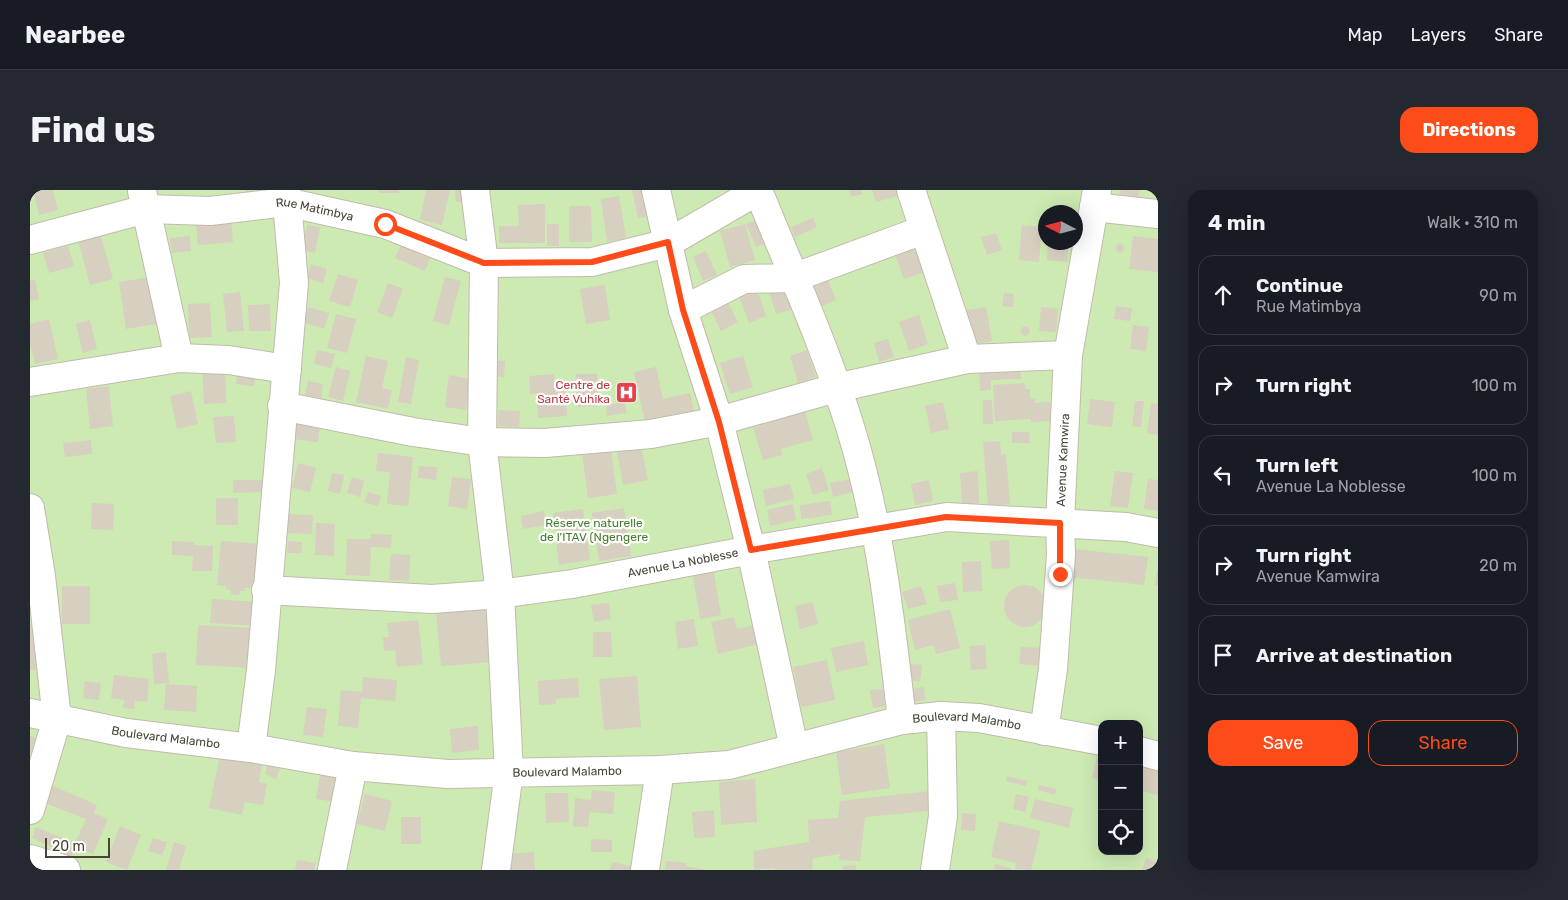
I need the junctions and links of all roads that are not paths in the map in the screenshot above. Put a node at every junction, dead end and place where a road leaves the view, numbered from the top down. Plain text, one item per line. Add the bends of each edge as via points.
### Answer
1 (476, 190) edge
2 (656, 190) edge
3 (759, 190) edge
4 (911, 190) edge
5 (286, 196) edge
6 (1096, 198) edge
7 (144, 199) edge
8 (1158, 214) edge
9 (924, 230) junction
10 (30, 240) edge
11 (668, 242) junction
12 (484, 263) junction
13 (793, 278) junction
14 (683, 310) junction
15 (1068, 355) junction
16 (180, 358) junction
17 (967, 359) junction
18 (287, 369) junction
19 (30, 382) edge
20 (836, 388) junction
21 (282, 406) junction
22 (719, 422) junction
23 (482, 442) junction
24 (30, 508) edge
25 (1060, 523) junction
26 (876, 529) junction
27 (1158, 533) edge
28 (751, 550) junction
29 (266, 590) junction
30 (500, 594) junction
31 (30, 713) edge
32 (941, 716) junction
33 (57, 719) junction
34 (902, 720) junction
35 (1044, 731) junction
36 (1098, 740) edge
37 (251, 748) junction
38 (794, 748) junction
39 (1143, 752) edge
40 (1158, 756) edge
41 (354, 766) junction
42 (660, 770) junction
43 (509, 772) junction
44 (30, 810) edge
45 (30, 859) edge
46 (66, 870) edge
47 (332, 870) edge
48 (496, 870) edge
49 (645, 870) edge
50 (935, 870) edge

1 - 12 street
2 - 11 street
3 - 11 street, Rue Matimbya
3 - 13 street
4 - 9 street
5 - 7 street, Rue Matimbya via 210,211
5 - 12 street, Rue Matimbya via 385,224
5 - 18 street via 294,283
6 - 8 street
6 - 15 street, Avenue Kamwira
7 - 10 street, Rue Matimbya
7 - 16 street
9 - 13 street
9 - 17 street
11 - 12 street, Rue Matimbya via 592,262
11 - 14 street
12 - 23 street
13 - 14 street via 744,279
13 - 20 street
14 - 22 street
15 - 17 street
15 - 25 street, Avenue Kamwira
16 - 18 street via 228,360
16 - 19 street
17 - 20 street
18 - 21 street
20 - 22 street
20 - 26 street via 851,430
21 - 23 street
21 - 29 street
22 - 23 street via 651,434 545,443
22 - 28 street
23 - 30 street
24 - 33 street
25 - 26 street, Avenue La Noblesse via 946,517
25 - 27 street, Avenue La Noblesse via 1126,527
25 - 35 street, Avenue Kamwira via 1053,669
26 - 28 street, Avenue La Noblesse
26 - 34 street
28 - 30 street, Avenue La Noblesse via 572,584
28 - 38 street
29 - 30 street, Avenue La Noblesse via 432,599
29 - 37 street via 261,670
30 - 43 street
31 - 33 street, Boulevard Malambo
32 - 34 street, Boulevard Malambo
32 - 35 street, Boulevard Malambo via 979,718
32 - 50 street via 943,816
33 - 37 street, Boulevard Malambo via 126,733
33 - 44 street
34 - 38 street, Boulevard Malambo
35 - 36 street, Boulevard Malambo
37 - 41 street, Boulevard Malambo
38 - 42 street, Boulevard Malambo via 729,765
39 - 40 street
41 - 43 street, Boulevard Malambo via 448,774
41 - 47 street
42 - 43 street, Boulevard Malambo
42 - 49 street
43 - 48 street
45 - 46 street

